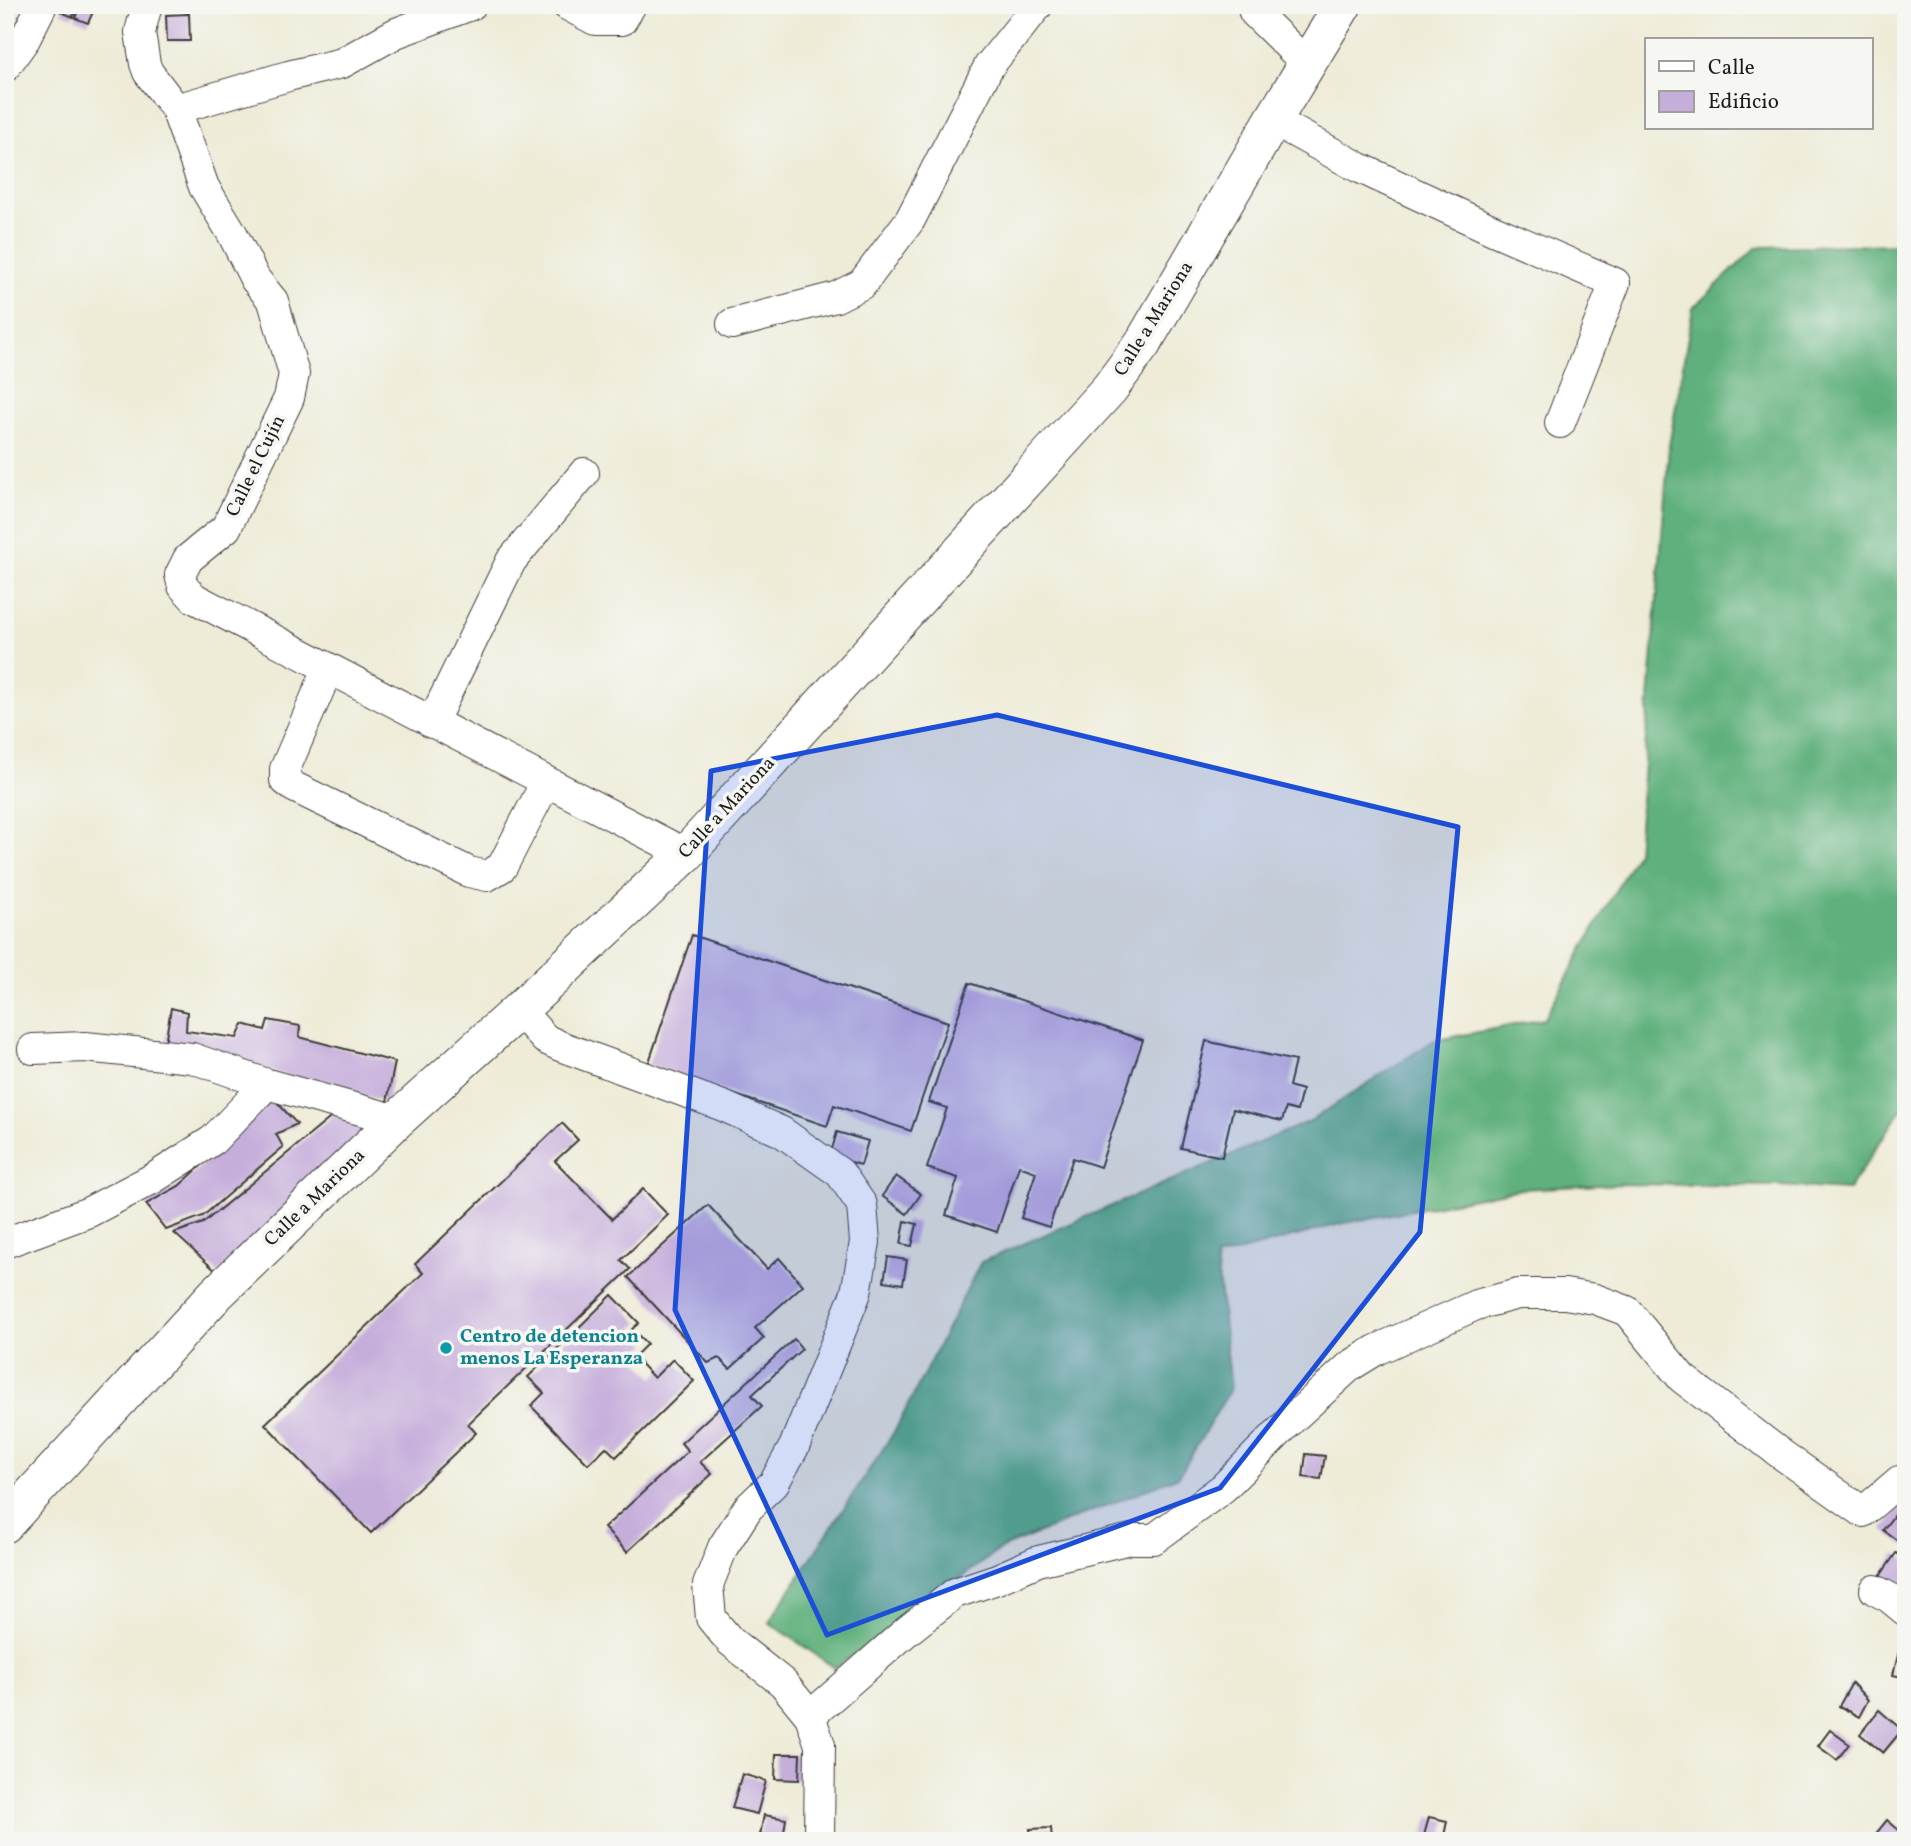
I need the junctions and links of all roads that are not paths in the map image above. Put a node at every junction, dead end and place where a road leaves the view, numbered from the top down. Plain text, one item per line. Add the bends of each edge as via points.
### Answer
1 (42, 5) edge
2 (147, 5) edge
3 (471, 5) edge
4 (567, 5) edge
5 (631, 5) edge
6 (1038, 5) edge
7 (1252, 5) edge
8 (1343, 5) edge
9 (1307, 64) junction
10 (5, 67) edge
11 (176, 109) junction
12 (1273, 120) junction
13 (732, 324) dead end
14 (1560, 423) dead end
15 (584, 472) dead end
16 (328, 669) junction
17 (432, 723) junction
18 (546, 782) junction
19 (686, 854) junction
20 (519, 1010) junction
21 (33, 1049) dead end
22 (267, 1084) junction
23 (397, 1119) junction
24 (5, 1243) edge
25 (1906, 1485) edge
26 (5, 1524) edge
27 (1875, 1590) dead end
28 (1906, 1611) edge
29 (810, 1716) junction
30 (819, 1841) edge

1 - 10 street
2 - 11 street, Calle el Cujín via 140,32 142,55 148,72
3 - 11 street via 396,33 342,63
4 - 5 street via 595,20 622,20
6 - 13 street via 989,66 910,220 862,284 836,297
7 - 9 street
8 - 9 main road, Calle a Mariona
9 - 12 main road, Calle a Mariona
11 - 16 street, Calle el Cujín via 204,187 255,279 273,301 294,374 289,398 226,528 188,559 180,575 194,598
12 - 14 street via 1358,167 1615,283
12 - 19 main road, Calle a Mariona via 1143,342 1110,388
15 - 17 street via 511,561
16 - 17 street, Calle el Cujín
16 - 18 street via 285,769 285,780 294,787 469,872 487,876 502,867
17 - 18 street, Calle el Cujín
18 - 19 street, Calle el Cujín
19 - 20 main road, Calle a Mariona
20 - 23 main road, Calle a Mariona
20 - 29 street via 540,1034 560,1046 782,1132 840,1173 862,1205 865,1242 856,1293 794,1447 774,1483 748,1508 723,1547 708,1585 711,1618 730,1641 783,1683
21 - 22 street via 85,1047 192,1058
22 - 23 street
22 - 24 street via 213,1140 154,1178 89,1212
23 - 26 main road, Calle a Mariona via 216,1294
25 - 29 street via 1899,1481 1863,1512 1682,1378 1627,1311 1565,1294 1518,1294 1463,1311 1350,1366 1223,1488 1154,1539 1131,1539 1038,1561 955,1593
27 - 28 street
29 - 30 street via 820,1745

